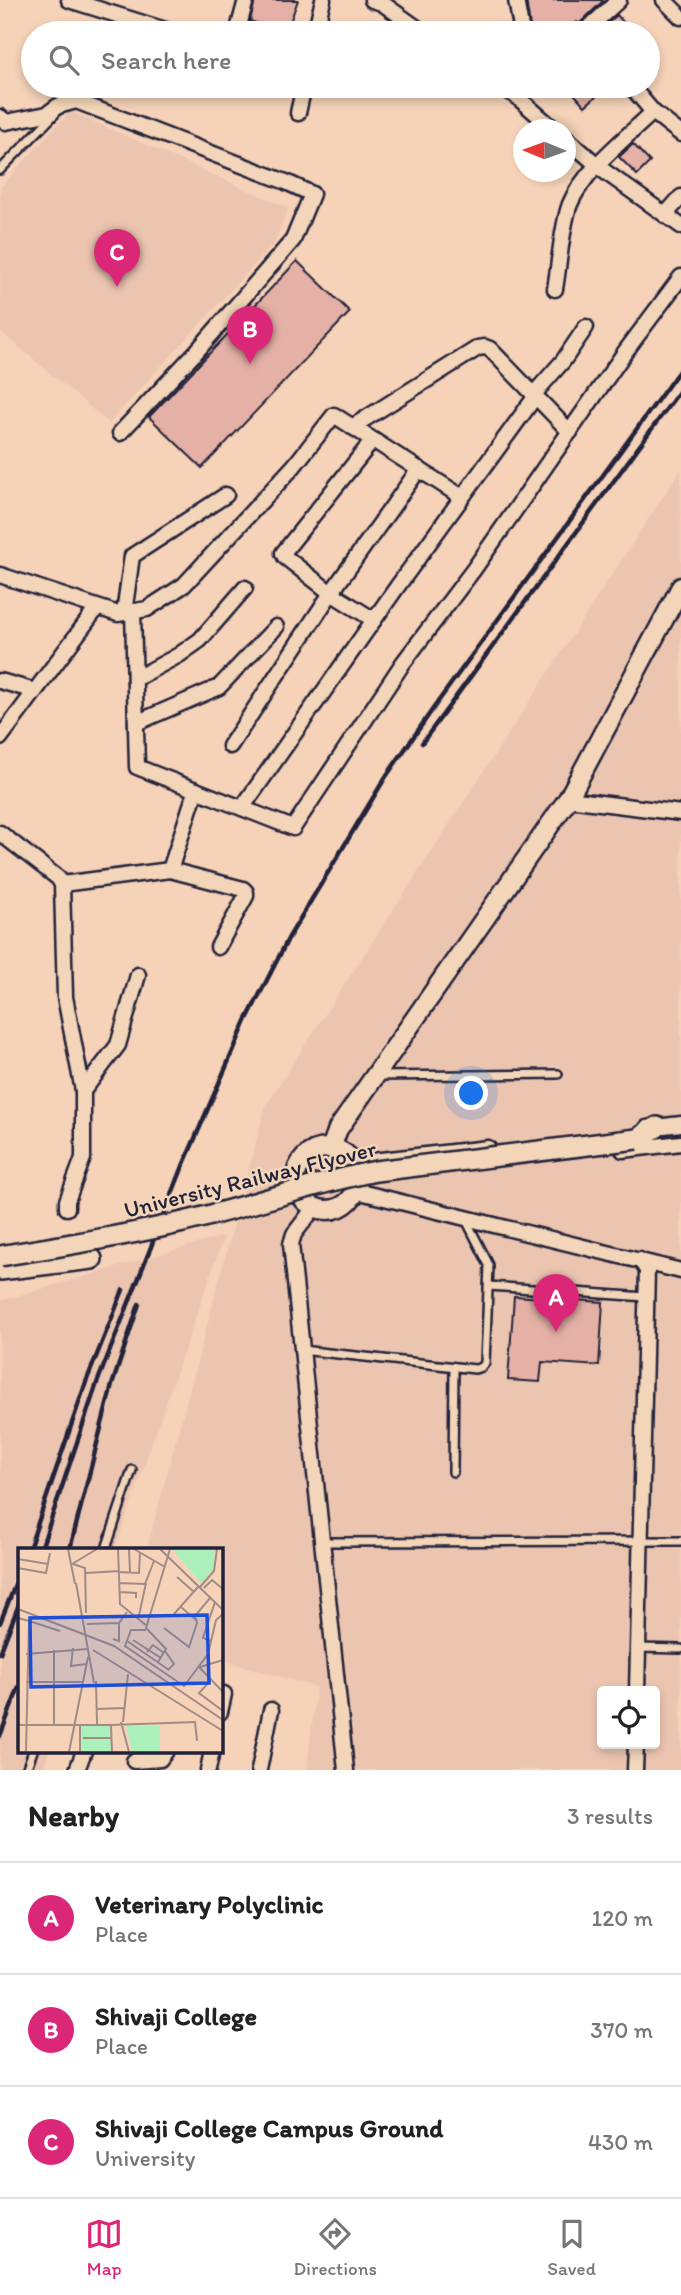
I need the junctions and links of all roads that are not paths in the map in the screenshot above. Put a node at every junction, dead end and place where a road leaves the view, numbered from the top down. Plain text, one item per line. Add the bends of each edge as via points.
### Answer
1 (69, 0) edge
2 (246, 0) edge
3 (323, 0) edge
4 (372, 0) edge
5 (516, 0) edge
6 (620, 0) edge
7 (664, 0) edge
8 (104, 5) edge
9 (681, 17) edge
10 (145, 21) edge
11 (240, 21) edge
12 (319, 21) edge
13 (407, 21) edge
14 (520, 21) edge
15 (597, 21) edge
16 (301, 98) edge
17 (523, 98) edge
18 (641, 98) edge
19 (65, 104) junction
20 (653, 112) junction
21 (298, 113) dead end
22 (0, 117) edge
23 (544, 119) edge
24 (681, 134) edge
25 (576, 147) edge
26 (597, 165) junction
27 (0, 170) edge
28 (681, 197) edge
29 (665, 215) junction
30 (681, 226) edge
31 (681, 277) edge
32 (555, 289) dead end
33 (586, 327) dead end
34 (534, 396) junction
35 (352, 427) junction
36 (570, 432) junction
37 (120, 433) dead end
38 (373, 440) junction
39 (419, 469) junction
40 (226, 495) dead end
41 (462, 497) junction
42 (0, 575) edge
43 (681, 587) edge
44 (245, 588) dead end
45 (331, 593) junction
46 (97, 608) junction
47 (128, 612) junction
48 (374, 620) junction
49 (276, 627) dead end
50 (135, 680) junction
51 (0, 681) edge
52 (34, 691) junction
53 (136, 723) junction
54 (0, 738) edge
55 (230, 746) dead end
56 (196, 790) junction
57 (568, 799) junction
58 (242, 808) junction
59 (681, 813) edge
60 (0, 833) edge
61 (170, 870) junction
62 (62, 884) junction
63 (218, 947) dead end
64 (138, 975) dead end
65 (558, 1074) dead end
66 (375, 1076) junction
67 (83, 1091) junction
68 (681, 1124) edge
69 (659, 1136) junction
70 (681, 1143) edge
71 (331, 1148) junction
72 (354, 1163) junction
73 (357, 1186) junction
74 (67, 1208) dead end
75 (314, 1208) junction
76 (464, 1217) junction
77 (0, 1256) edge
78 (92, 1259) dead end
79 (640, 1260) junction
80 (0, 1270) edge
81 (681, 1271) edge
82 (489, 1286) junction
83 (646, 1297) junction
84 (301, 1350) junction
85 (454, 1367) junction
86 (132, 1470) dead end
87 (453, 1472) dead end
88 (640, 1539) junction
89 (681, 1541) edge
90 (321, 1542) junction
91 (106, 1548) edge
92 (638, 1648) junction
93 (681, 1649) edge
94 (637, 1686) edge
95 (224, 1694) dead end
96 (222, 1703) edge
97 (271, 1710) dead end
98 (636, 1749) edge
99 (33, 1752) edge
100 (85, 1752) edge
101 (165, 1752) edge
102 (212, 1752) edge
103 (134, 1761) edge
104 (26, 1770) edge
105 (77, 1770) edge
106 (208, 1770) edge
107 (259, 1770) edge
108 (346, 1770) edge
109 (635, 1770) edge

1 - 8 street
2 - 11 street
3 - 12 street
4 - 13 street
5 - 14 street
6 - 15 street
7 - 9 street
8 - 10 street
16 - 21 street
17 - 23 street
18 - 20 street
19 - 22 street via 47,114 6,122
19 - 27 lane
19 - 37 street via 76,101 312,194 293,240
20 - 24 street
20 - 26 street
25 - 26 street
26 - 29 street
26 - 32 street via 569,206
28 - 29 street
29 - 30 street
31 - 36 street
33 - 34 street
34 - 35 street via 485,346
34 - 36 street
34 - 41 street
35 - 38 street
35 - 47 street via 334,415 294,466 184,585 147,608
36 - 58 street via 403,663 292,828
38 - 39 street
38 - 45 street via 283,553
39 - 41 street
39 - 45 street
40 - 47 street via 132,556
41 - 48 street
42 - 46 street
43 - 57 street
44 - 50 street via 200,640
45 - 48 street
45 - 55 street
46 - 47 street
46 - 52 street
47 - 50 street
48 - 58 street
49 - 53 street via 219,687
50 - 53 street
51 - 52 street
52 - 54 street
53 - 56 street via 137,767
56 - 58 street
56 - 61 street
57 - 59 street
57 - 66 street
60 - 62 street
61 - 62 street
61 - 63 street via 246,892
62 - 67 street via 65,997
64 - 67 street via 118,1045
65 - 66 lane
66 - 71 street via 338,1129
67 - 74 street via 83,1158
68 - 69 street
69 - 70 street
69 - 72 street
69 - 73 street
69 - 77 main road, University Railway Flyover, bridge via 376,1171 180,1223
71 - 72 street
71 - 75 street via 313,1151 296,1172 298,1191
72 - 73 street
73 - 75 street via 345,1205 327,1211
73 - 76 street
75 - 84 street via 291,1244
76 - 79 street
76 - 82 lane via 489,1265
78 - 80 main road
79 - 81 street
79 - 83 street via 647,1270
82 - 83 lane
82 - 85 lane via 485,1363 475,1369
83 - 88 street
84 - 85 lane
84 - 90 street
85 - 87 lane
86 - 91 lane
88 - 89 lane
88 - 90 lane
88 - 92 street
90 - 108 street
92 - 93 lane
92 - 94 street
95 - 96 street
97 - 107 street
98 - 109 street
99 - 104 lane
100 - 105 street
101 - 103 street via 160,1759
102 - 106 street

